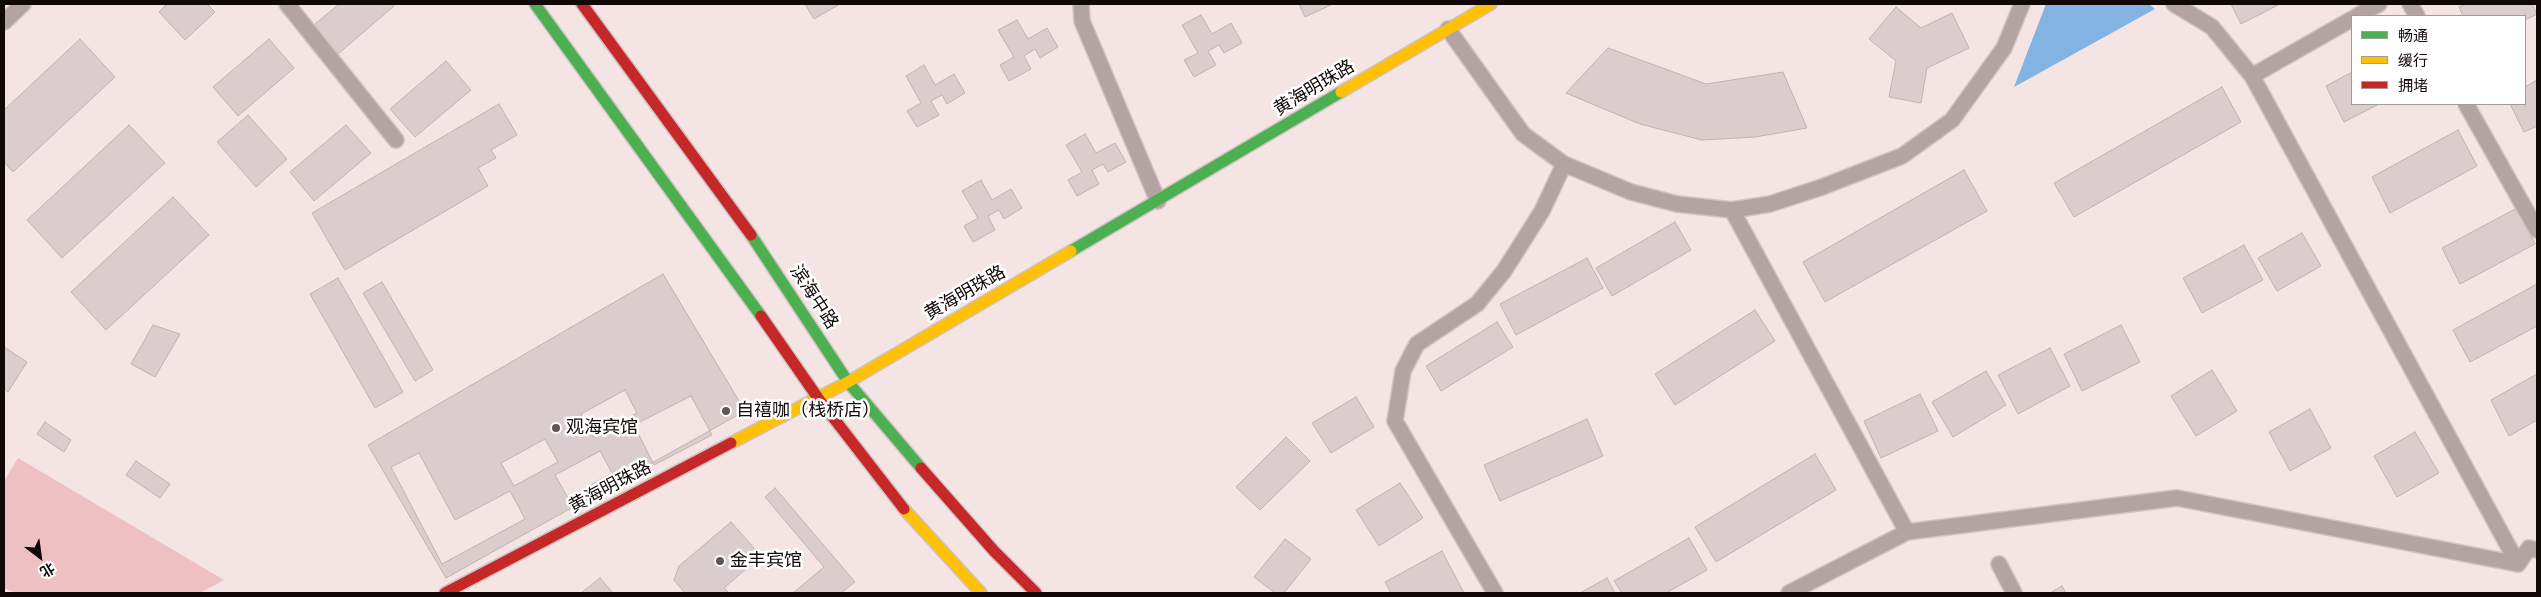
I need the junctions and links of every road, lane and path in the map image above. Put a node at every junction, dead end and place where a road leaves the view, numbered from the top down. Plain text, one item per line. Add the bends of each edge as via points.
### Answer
1 (23, 4) edge
2 (287, 4) edge
3 (535, 4) edge
4 (582, 4) edge
5 (1081, 4) edge
6 (1491, 4) edge
7 (2022, 4) edge
8 (2174, 4) edge
9 (2379, 4) edge
10 (2410, 4) edge
11 (2359, 15) edge
12 (2416, 15) edge
13 (2351, 20) edge
14 (4, 22) edge
15 (1448, 29) junction
16 (2252, 76) junction
17 (2467, 105) edge
18 (396, 140) dead end
19 (1564, 164) junction
20 (1158, 201) junction
21 (1732, 210) junction
22 (2537, 230) edge
23 (848, 382) junction
24 (818, 398) junction
25 (1907, 532) junction
26 (2537, 550) edge
27 (1999, 564) dead end
28 (2518, 564) junction
29 (445, 593) edge
30 (981, 593) edge
31 (1036, 593) edge
32 (1495, 593) edge
33 (1789, 593) edge
34 (2014, 593) edge

1 - 14 street
2 - 18 street
3 - 24 main road
4 - 23 main road, 滨海中路 via 764,253
5 - 20 street via 1082,21
6 - 15 main road, 黄海明珠路
7 - 21 street via 2004,48 1952,120 1902,156 1778,201
8 - 16 street via 2212,27
9 - 11 street
10 - 12 street
13 - 16 street
15 - 19 street via 1523,134
15 - 20 main road, 黄海明珠路
16 - 28 street
17 - 22 street
19 - 21 street via 1631,192 1676,204
19 - 32 street via 1542,211 1504,271 1477,304 1417,344 1403,371 1395,421
20 - 23 main road, 黄海明珠路
21 - 25 street
23 - 24 main road, 黄海明珠路
23 - 31 main road, 滨海中路 via 927,476
24 - 29 main road, 黄海明珠路
24 - 30 main road via 899,503
25 - 28 street via 2176,498
25 - 33 street
26 - 28 street via 2529,548
27 - 34 street

